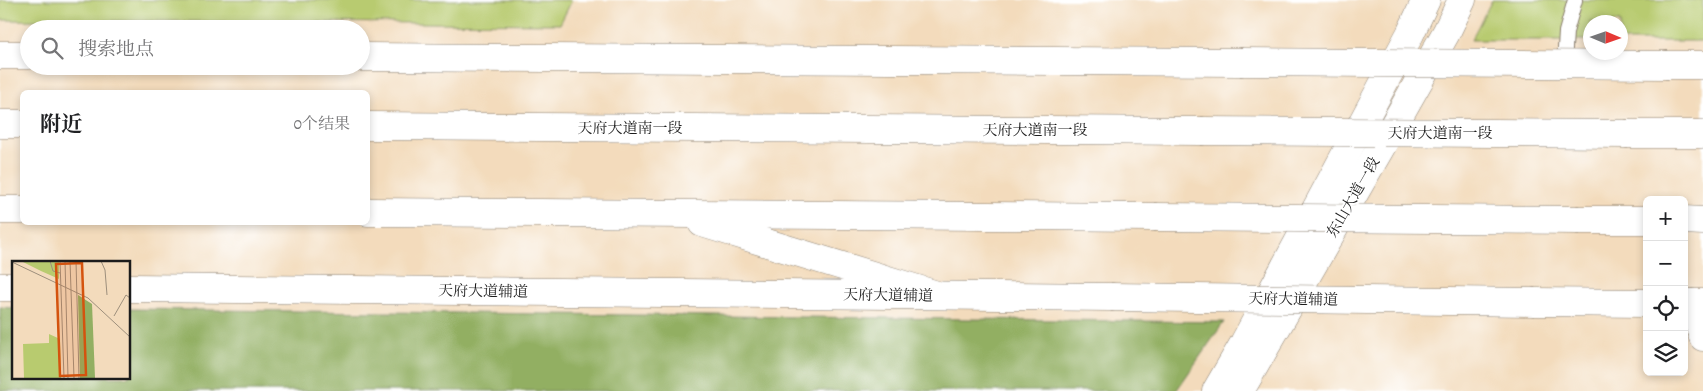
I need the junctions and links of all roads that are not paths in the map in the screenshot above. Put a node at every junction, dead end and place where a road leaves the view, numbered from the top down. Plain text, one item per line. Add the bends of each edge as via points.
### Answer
1 (1426, 0) edge
2 (1462, 0) edge
3 (1574, 0) edge
4 (0, 55) edge
5 (20, 55) edge
6 (370, 57) edge
7 (1564, 64) junction
8 (1703, 65) edge
9 (0, 124) edge
10 (20, 124) edge
11 (370, 126) edge
12 (1703, 134) edge
13 (0, 210) edge
14 (20, 210) edge
15 (370, 212) edge
16 (674, 214) junction
17 (1643, 220) edge
18 (1688, 220) edge
19 (1703, 221) edge
20 (130, 288) edge
21 (937, 295) junction
22 (1643, 302) edge
23 (1693, 303) edge
24 (1703, 337) edge
25 (1216, 391) edge
26 (1240, 391) edge

1 - 25 main road, 东山大道一段
2 - 26 main road, 东山大道一段 via 1400,115
3 - 7 lane via 1566,32
4 - 5 main road
6 - 7 main road, bridge
7 - 8 main road, bridge
9 - 10 main road
11 - 12 main road, 天府大道南一段, bridge
13 - 14 main road
15 - 16 main road
16 - 17 main road, bridge
16 - 21 main road
18 - 19 main road
20 - 21 main road, 天府大道辅道
21 - 22 main road, 天府大道辅道, bridge
23 - 24 main road

